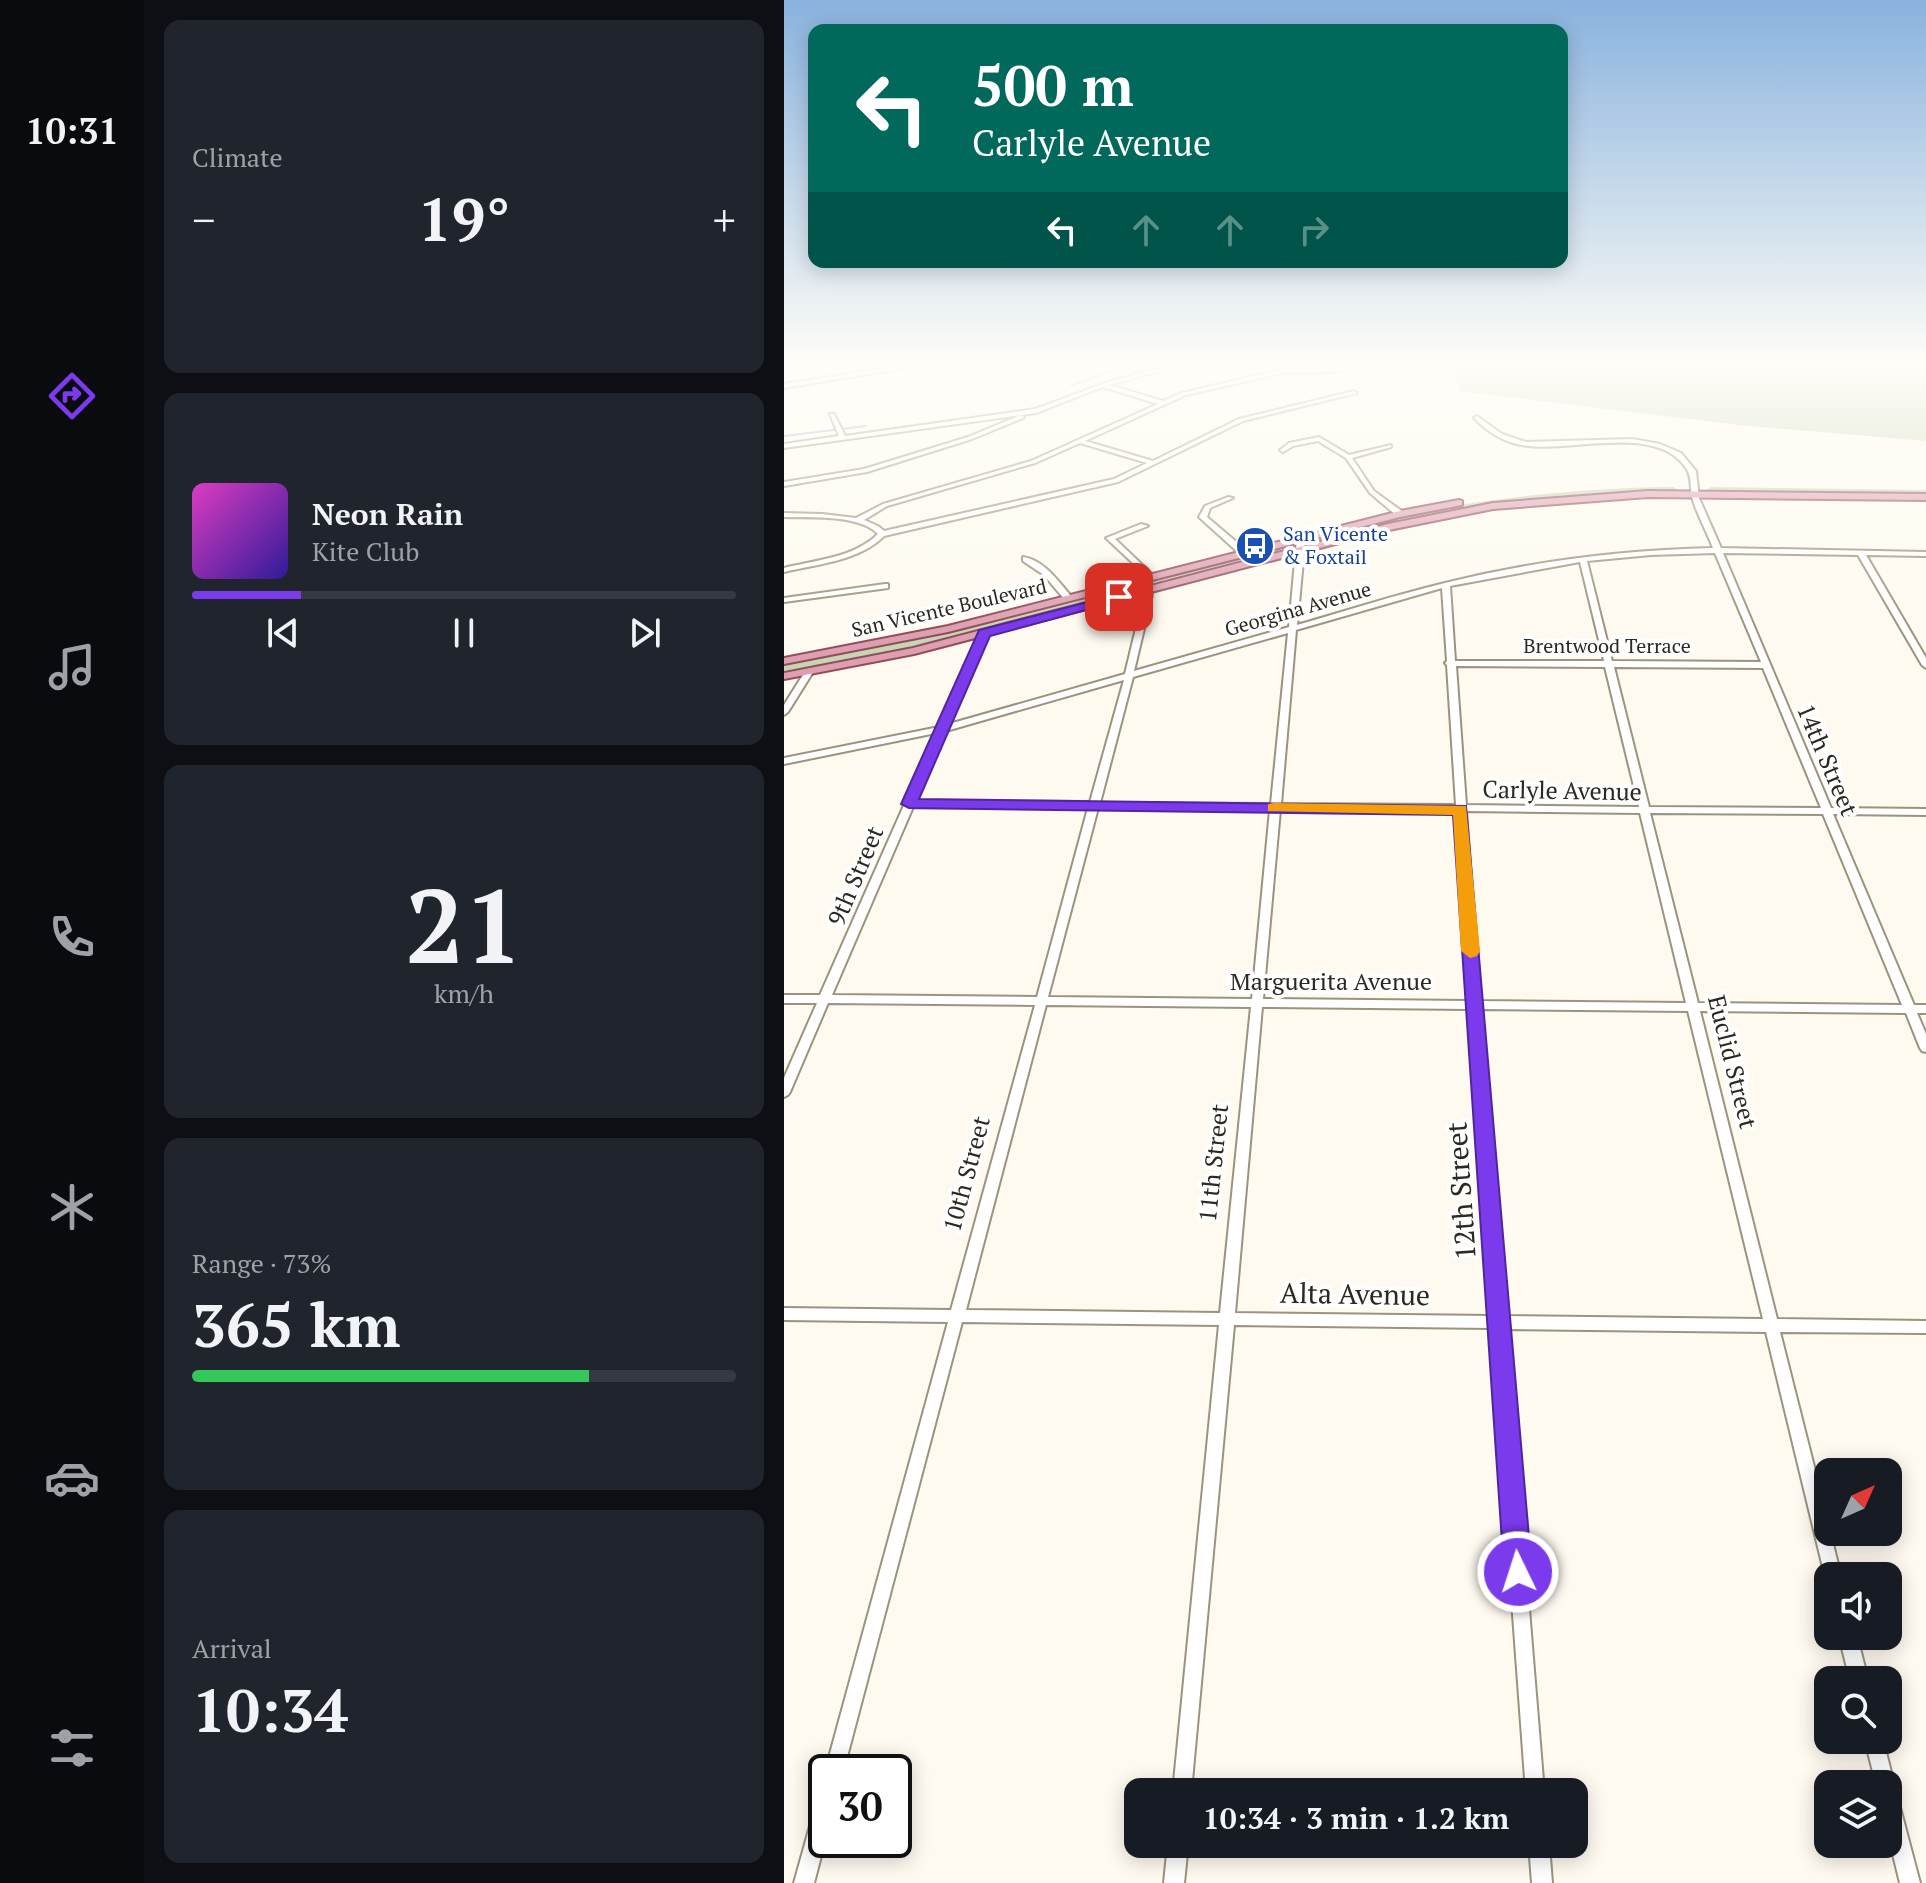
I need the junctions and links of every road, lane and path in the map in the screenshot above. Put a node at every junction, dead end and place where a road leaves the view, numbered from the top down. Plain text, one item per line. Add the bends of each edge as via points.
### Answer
1 (923, 453) edge
2 (1053, 453) edge
3 (1119, 453) edge
4 (1174, 453) edge
5 (1341, 453) edge
6 (1363, 453) edge
7 (1679, 453) edge
8 (1348, 457) junction
9 (1154, 463) junction
10 (784, 484) edge
11 (1926, 488) edge
12 (1696, 490) junction
13 (1926, 497) edge
14 (1230, 498) dead end
15 (1400, 514) junction
16 (784, 515) edge
17 (857, 521) junction
18 (1144, 526) dead end
19 (882, 534) junction
20 (1300, 545) junction
21 (1719, 551) junction
22 (1244, 553) junction
23 (1861, 553) junction
24 (1926, 554) edge
25 (1026, 559) dead end
26 (1583, 559) junction
27 (784, 570) edge
28 (1148, 584) junction
29 (1446, 585) junction
30 (885, 586) dead end
31 (1068, 598) junction
32 (784, 602) edge
33 (1294, 629) junction
34 (984, 633) junction
35 (784, 661) edge
36 (1449, 663) junction
37 (1608, 665) junction
38 (1766, 665) junction
39 (1926, 665) edge
40 (809, 672) junction
41 (784, 676) edge
42 (1129, 676) junction
43 (784, 712) edge
44 (942, 729) junction
45 (784, 761) edge
46 (909, 804) junction
47 (1094, 806) junction
48 (1277, 808) junction
49 (1460, 810) junction
50 (1826, 811) junction
51 (1645, 812) junction
52 (1926, 812) edge
53 (784, 999) edge
54 (825, 999) junction
55 (1040, 1001) junction
56 (1256, 1004) junction
57 (1474, 1005) junction
58 (1692, 1008) junction
59 (1909, 1009) junction
60 (1926, 1009) edge
61 (1926, 1048) edge
62 (784, 1092) edge
63 (784, 1314) edge
64 (956, 1316) junction
65 (1225, 1318) junction
66 (1499, 1322) junction
67 (1770, 1325) junction
68 (1926, 1327) edge
69 (1829, 1562) edge
70 (839, 1754) edge
71 (1183, 1778) edge
72 (1534, 1778) edge
73 (1902, 1851) edge
74 (811, 1858) edge
75 (1177, 1858) edge
76 (1540, 1858) edge
77 (804, 1883) edge
78 (1174, 1883) edge
79 (1542, 1883) edge
80 (1910, 1883) edge

1 - 10 street via 873,469
2 - 17 street via 885,505
3 - 9 street
4 - 9 street
5 - 8 street
6 - 8 street
7 - 12 street, 14th Street via 1691,463
8 - 15 street via 1372,492
9 - 19 street via 1098,486
11 - 12 main road, San Vicente Boulevard
12 - 13 main road
12 - 15 main road, San Vicente Boulevard via 1535,492
12 - 20 main road via 1493,506
12 - 21 street, 14th Street
14 - 22 street via 1207,507 1203,517
15 - 20 main road, San Vicente Boulevard
16 - 17 street
17 - 19 street via 876,526
18 - 28 street via 1110,538
19 - 27 street via 857,551
20 - 22 main road, San Vicente Boulevard
20 - 28 main road
20 - 33 street, 11th Street
21 - 23 street, Georgina Avenue
21 - 26 street, Georgina Avenue
21 - 38 street, 14th Street
22 - 28 main road, San Vicente Boulevard
23 - 24 street, Georgina Avenue
23 - 39 street
25 - 31 street via 1047,573
26 - 29 street, Georgina Avenue
26 - 37 street, Euclid Street
28 - 31 main road, San Vicente Boulevard
28 - 34 main road
28 - 42 street, 10th Street
29 - 33 street, Georgina Avenue
29 - 36 street, 12th Street
30 - 32 street
31 - 35 main road, San Vicente Boulevard
33 - 42 street, Georgina Avenue
33 - 48 street, 11th Street
34 - 40 main road
34 - 44 street, 9th Street
36 - 37 street, Brentwood Terrace
36 - 49 street, 12th Street
37 - 38 street, Brentwood Terrace
37 - 51 street, Euclid Street
38 - 50 street, 14th Street
40 - 41 main road
40 - 43 street
42 - 44 street, Georgina Avenue
42 - 47 street, 10th Street
44 - 45 street, Georgina Avenue
44 - 46 street, 9th Street
46 - 47 street, Carlyle Avenue
46 - 54 street, 9th Street
47 - 48 street, Carlyle Avenue
47 - 55 street, 10th Street
48 - 49 street, Carlyle Avenue
48 - 56 street, 11th Street
49 - 51 street, Carlyle Avenue
49 - 57 street, 12th Street
50 - 51 street, Carlyle Avenue
50 - 52 street, Carlyle Avenue
50 - 59 street, 14th Street
51 - 58 street, Euclid Street
53 - 54 street, Marguerita Avenue
54 - 55 street, Marguerita Avenue
54 - 62 street, 9th Street
55 - 56 street, Marguerita Avenue
55 - 64 street, 10th Street
56 - 57 street, Marguerita Avenue
56 - 65 street, 11th Street
57 - 58 street, Marguerita Avenue
57 - 66 street, 12th Street
58 - 59 street, Marguerita Avenue
58 - 67 street, Euclid Street
59 - 60 street, Marguerita Avenue
59 - 61 street, 14th Street
63 - 64 street, Alta Avenue
64 - 65 street, Alta Avenue
64 - 70 street, 10th Street
65 - 66 street, Alta Avenue
65 - 71 street, 11th Street
66 - 67 street, Alta Avenue
66 - 72 street, 12th Street
67 - 68 street, Alta Avenue
67 - 69 street, Euclid Street
73 - 80 street
74 - 77 street
75 - 78 street
76 - 79 street

